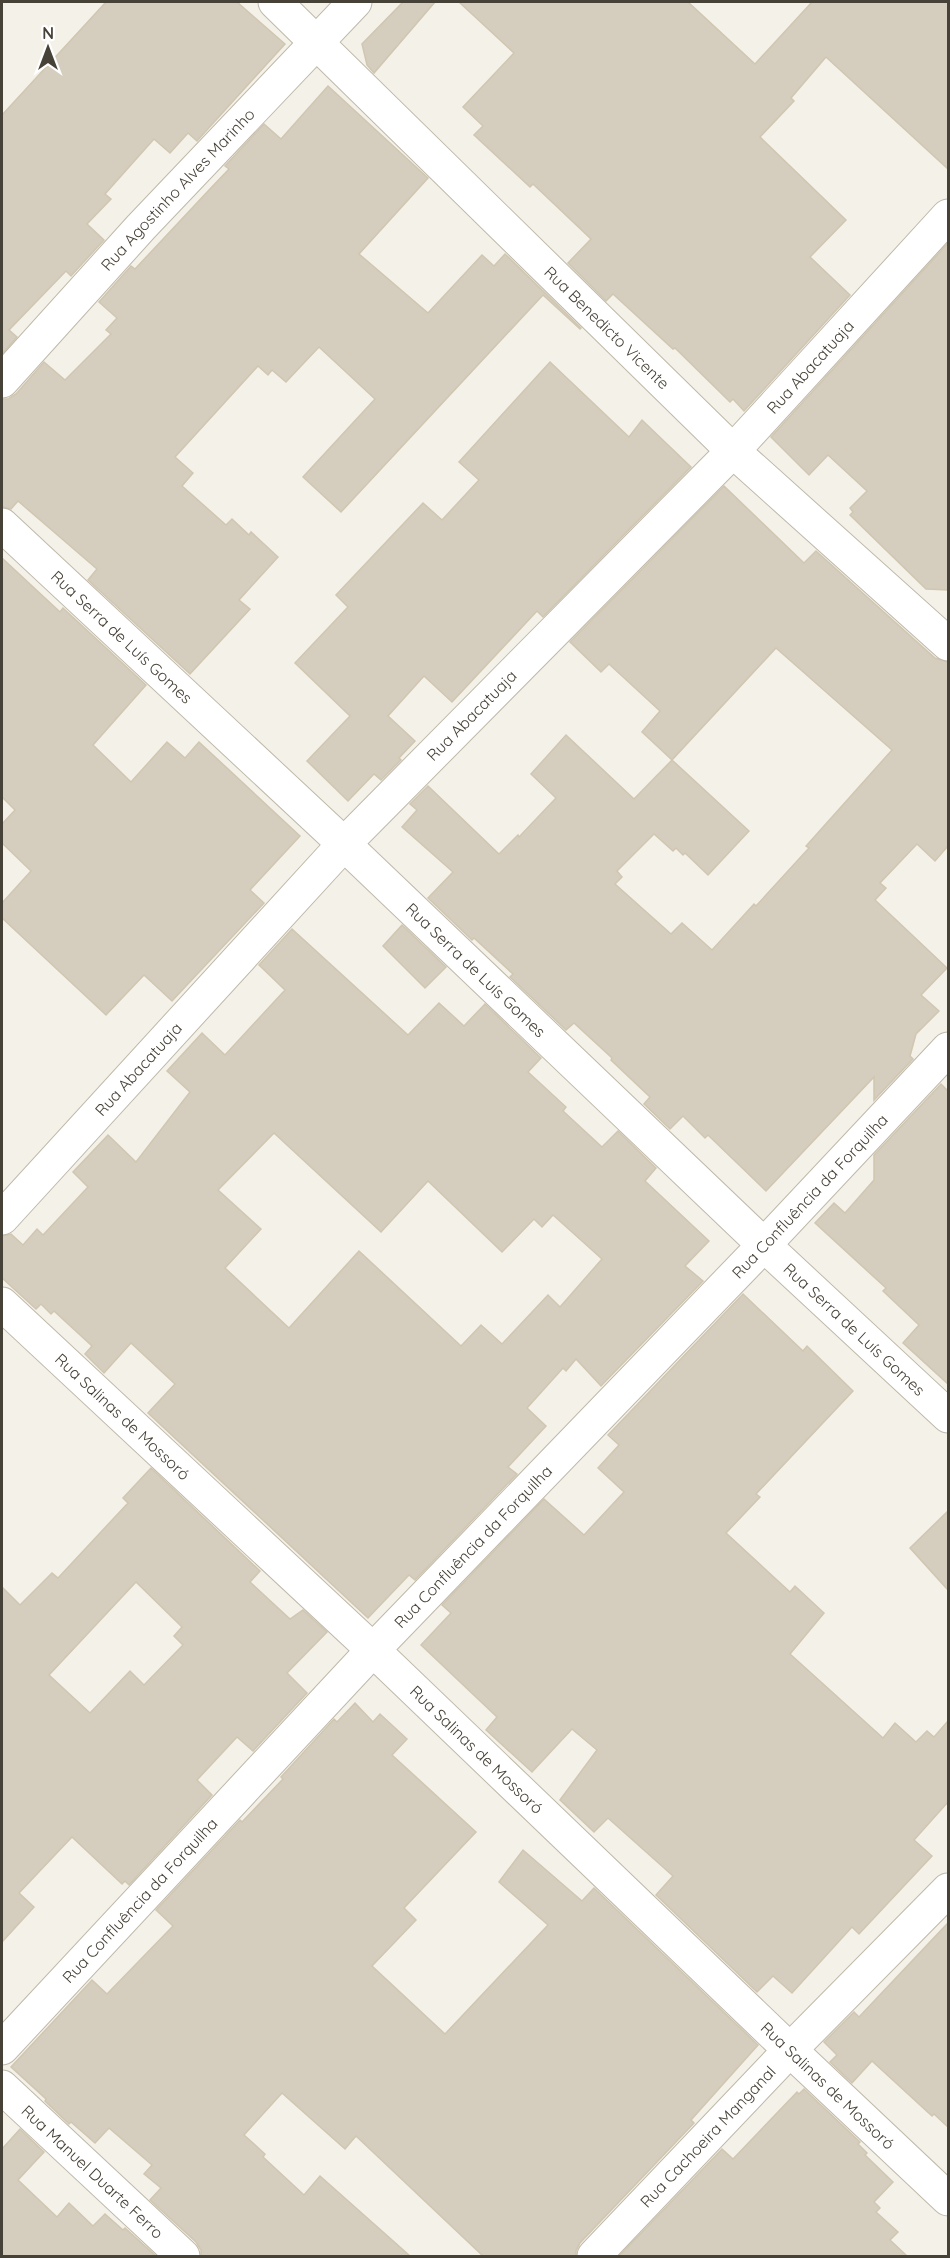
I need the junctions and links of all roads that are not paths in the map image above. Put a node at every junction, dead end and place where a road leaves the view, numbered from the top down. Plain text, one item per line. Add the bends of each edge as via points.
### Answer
1 (275, 2) edge
2 (355, 2) edge
3 (318, 42) junction
4 (948, 216) edge
5 (2, 381) edge
6 (733, 451) junction
7 (2, 525) edge
8 (948, 641) edge
9 (344, 844) junction
10 (948, 1049) edge
11 (2, 1218) edge
12 (764, 1245) junction
13 (2, 1304) edge
14 (948, 1416) edge
15 (373, 1650) junction
16 (942, 1909) edge
17 (2, 2048) edge
18 (790, 2050) junction
19 (2, 2087) edge
20 (948, 2199) edge
21 (183, 2256) edge
22 (594, 2256) edge

1 - 3 street, Rua Benedicto Vicente
2 - 3 street, Rua Agostinho Alves Marinho
3 - 5 street, Rua Agostinho Alves Marinho via 141,227
3 - 6 street, Rua Benedicto Vicente
4 - 6 street, Rua Abacatuaja
6 - 8 street, Rua Benedicto Vicente
6 - 9 street, Rua Abacatuaja
7 - 9 street, Rua Serra de Luís Gomes
9 - 11 street, Rua Abacatuaja
9 - 12 street, Rua Serra de Luís Gomes
10 - 12 street, Rua Confluência da Forquilha
12 - 14 street, Rua Serra de Luís Gomes
12 - 15 street, Rua Confluência da Forquilha
13 - 15 street, Rua Salinas de Mossoró
15 - 17 street, Rua Confluência da Forquilha
15 - 18 street, Rua Salinas de Mossoró
16 - 18 street, Rua Cachoeira Manganal
18 - 20 street, Rua Salinas de Mossoró
18 - 22 street, Rua Cachoeira Manganal
19 - 21 street, Rua Manuel Duarte Ferro

